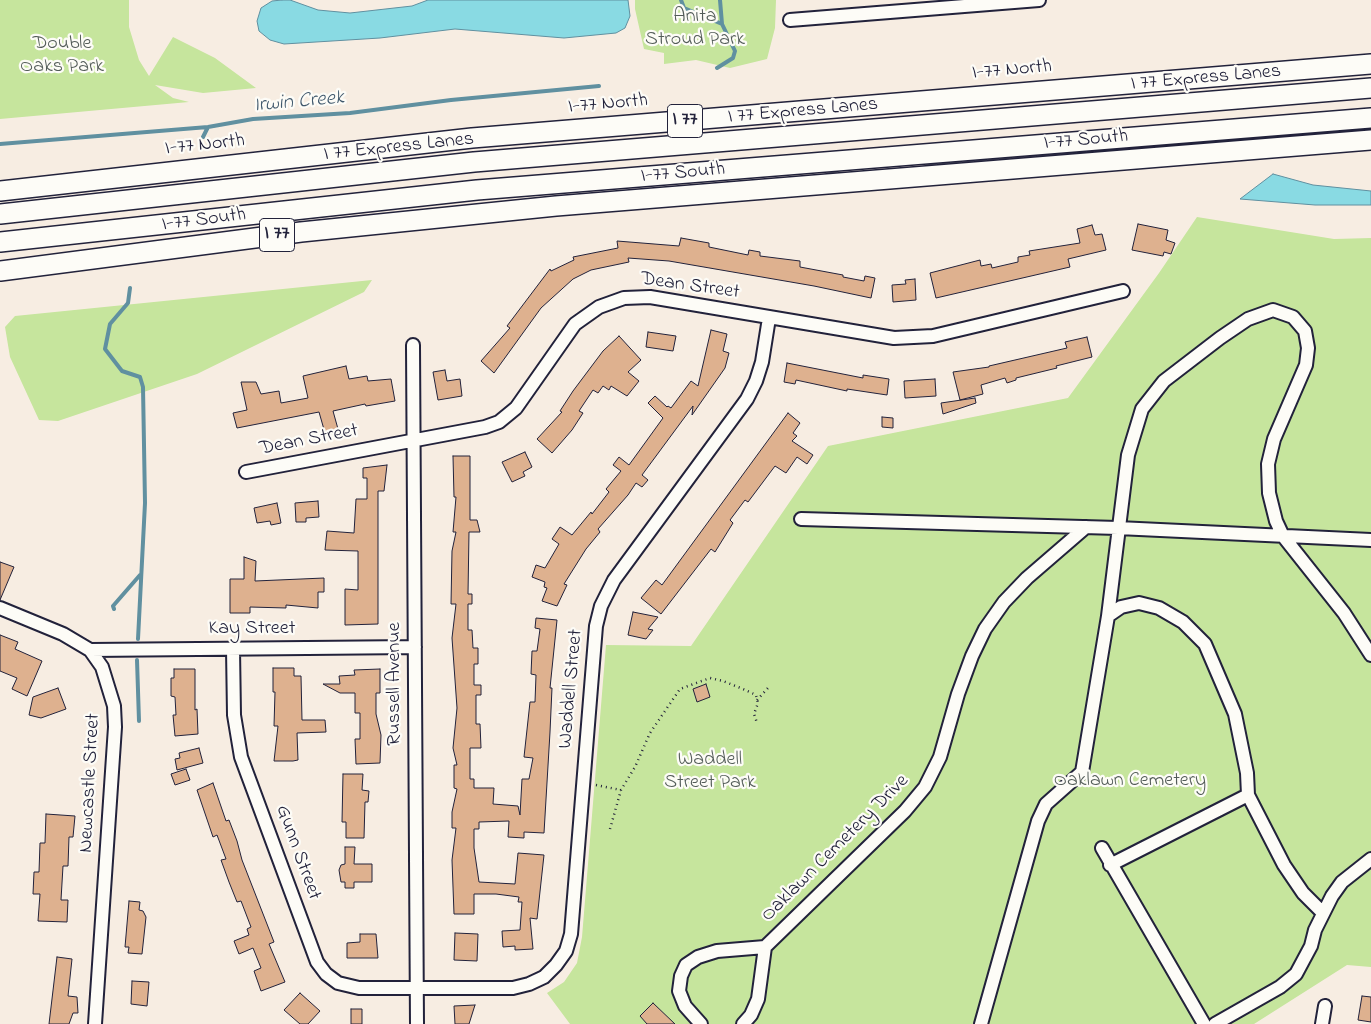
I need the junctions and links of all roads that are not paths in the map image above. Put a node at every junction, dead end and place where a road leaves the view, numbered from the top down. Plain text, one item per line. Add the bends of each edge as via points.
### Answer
1 (1039, 0) edge
2 (937, 4) edge
3 (790, 20) dead end
4 (1371, 64) edge
5 (1371, 88) edge
6 (1371, 117) edge
7 (1371, 140) edge
8 (0, 191) edge
9 (0, 214) edge
10 (0, 242) edge
11 (0, 271) edge
12 (1123, 290) dead end
13 (769, 318) junction
14 (413, 345) dead end
15 (414, 440) junction
16 (246, 472) dead end
17 (802, 519) dead end
18 (1086, 527) junction
19 (1118, 528) junction
20 (1284, 536) junction
21 (1371, 540) edge
22 (0, 608) edge
23 (1108, 616) junction
24 (415, 647) junction
25 (234, 649) junction
26 (90, 650) junction
27 (1371, 655) edge
28 (1248, 795) junction
29 (1102, 848) dead end
30 (1371, 860) edge
31 (1110, 865) junction
32 (1323, 913) junction
33 (765, 946) junction
34 (417, 988) junction
35 (1325, 1006) dead end
36 (95, 1024) edge
37 (418, 1024) edge
38 (701, 1024) edge
39 (743, 1024) edge
40 (981, 1024) edge
41 (1204, 1024) edge
42 (1215, 1024) edge
43 (1322, 1024) edge

1 - 2 street
2 - 3 street
4 - 8 highway, I-77 North / I 77 via 472,138
5 - 9 highway, I 77 Express Lanes / I 77 via 474,162
6 - 10 highway, I 77 via 477,190
7 - 11 highway, I-77 South / I 77 via 536,208 292,233
12 - 13 street, Dean Street via 920,338 881,337
13 - 15 street, Dean Street via 650,298 615,300 575,324 516,408 499,422
13 - 34 street, Waddell Street via 762,362 747,400 614,580 600,606 571,934 566,951 550,972 529,984 513,988
14 - 15 street, Russell Avenue
15 - 16 street, Dean Street
15 - 24 street, Russell Avenue
17 - 18 street
18 - 19 street
18 - 33 street, Oaklawn Cemetery Drive via 1027,578 985,629 972,656 940,757 925,787 876,840
19 - 20 street
19 - 20 street via 1128,455 1142,409 1152,394 1164,381 1248,319 1273,310 1293,317 1305,331 1308,348 1306,365 1274,439 1268,464 1269,493
19 - 23 street
20 - 21 street
20 - 27 street via 1344,612
22 - 26 street, Newcastle Street via 63,634
23 - 28 street via 1122,607 1139,603 1159,608 1183,622 1205,644 1235,714
23 - 40 street via 1082,772 1046,804 1038,821
24 - 25 street, Kay Street
24 - 34 street, Russell Avenue
25 - 26 street, Kay Street
25 - 34 street, Gunn Street via 234,715 241,757 317,962 326,974 345,986
26 - 36 street, Newcastle Street via 108,681 116,727
28 - 31 street
28 - 32 street via 1284,866 1303,893
29 - 31 street
30 - 32 street via 1342,882
31 - 41 street
32 - 42 street via 1296,974 1280,987
33 - 38 street, Oaklawn Cemetery Drive via 717,952 698,957 686,965 679,991 685,1006
33 - 39 street, Oaklawn Cemetery Drive via 758,999 751,1016
34 - 37 street, Russell Avenue
35 - 43 street

